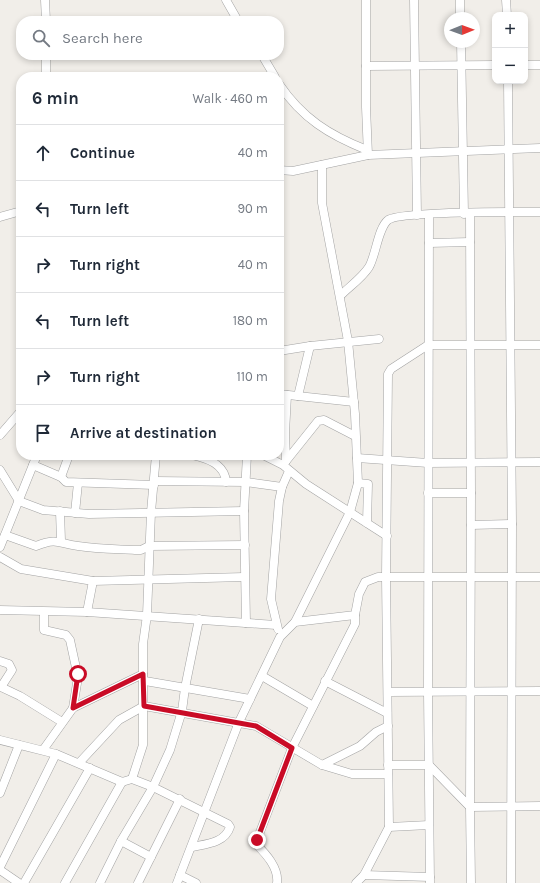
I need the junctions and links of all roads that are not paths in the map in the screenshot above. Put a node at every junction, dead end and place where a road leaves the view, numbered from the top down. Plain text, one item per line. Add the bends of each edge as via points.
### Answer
1 (45, 0) edge
2 (226, 0) edge
3 (366, 0) edge
4 (414, 0) edge
5 (460, 0) edge
6 (506, 0) edge
7 (460, 12) edge
8 (507, 12) edge
9 (46, 16) edge
10 (235, 16) edge
11 (461, 48) edge
12 (46, 60) edge
13 (265, 60) edge
14 (462, 65) junction
15 (492, 65) edge
16 (528, 65) edge
17 (540, 65) edge
18 (366, 66) junction
19 (416, 66) junction
20 (46, 72) edge
21 (272, 72) edge
22 (508, 84) edge
23 (284, 91) edge
24 (540, 148) edge
25 (508, 149) junction
26 (463, 151) junction
27 (367, 152) junction
28 (416, 153) junction
29 (322, 165) junction
30 (284, 170) edge
31 (16, 212) edge
32 (540, 212) edge
33 (508, 213) junction
34 (467, 214) junction
35 (417, 215) junction
36 (429, 215) junction
37 (0, 217) edge
38 (470, 242) junction
39 (429, 243) junction
40 (340, 295) junction
41 (379, 339) dead end
42 (348, 341) junction
43 (428, 345) junction
44 (509, 345) junction
45 (540, 345) edge
46 (310, 346) junction
47 (470, 346) junction
48 (284, 350) edge
49 (284, 394) edge
50 (298, 396) junction
51 (354, 402) junction
52 (284, 414) edge
53 (16, 417) edge
54 (0, 435) edge
55 (355, 436) junction
56 (357, 458) junction
57 (35, 460) edge
58 (67, 460) edge
59 (156, 460) edge
60 (206, 460) edge
61 (247, 460) edge
62 (277, 460) edge
63 (386, 461) junction
64 (511, 461) junction
65 (471, 462) junction
66 (540, 462) edge
67 (285, 463) junction
68 (428, 464) junction
69 (33, 465) junction
70 (0, 470) edge
71 (289, 471) junction
72 (61, 477) junction
73 (226, 482) junction
74 (246, 482) junction
75 (78, 483) junction
76 (155, 483) junction
77 (358, 483) junction
78 (282, 487) junction
79 (428, 493) junction
80 (471, 493) junction
81 (19, 501) junction
82 (60, 511) junction
83 (244, 511) junction
84 (151, 512) junction
85 (350, 512) junction
86 (75, 513) junction
87 (367, 523) junction
88 (512, 524) junction
89 (471, 525) junction
90 (5, 535) junction
91 (387, 536) junction
92 (61, 541) junction
93 (245, 545) junction
94 (149, 546) junction
95 (0, 547) edge
96 (0, 557) edge
97 (244, 577) junction
98 (386, 577) junction
99 (428, 577) junction
100 (471, 577) junction
101 (511, 577) junction
102 (540, 577) edge
103 (148, 580) junction
104 (93, 581) junction
105 (0, 610) edge
106 (44, 612) junction
107 (87, 612) junction
108 (355, 614) junction
109 (147, 615) junction
110 (199, 619) junction
111 (295, 622) junction
112 (246, 623) junction
113 (276, 625) junction
114 (280, 637) junction
115 (0, 661) edge
116 (262, 676) junction
117 (144, 678) junction
118 (325, 682) junction
119 (0, 687) edge
120 (185, 688) junction
121 (470, 691) junction
122 (540, 691) edge
123 (388, 692) junction
124 (428, 692) junction
125 (511, 692) junction
126 (250, 699) junction
127 (144, 706) junction
128 (313, 706) junction
129 (73, 708) junction
130 (182, 711) junction
131 (387, 713) junction
132 (62, 722) junction
133 (239, 722) junction
134 (388, 726) junction
135 (0, 740) edge
136 (19, 745) junction
137 (292, 748) junction
138 (43, 750) junction
139 (56, 754) junction
140 (79, 763) junction
141 (322, 765) junction
142 (388, 765) junction
143 (429, 765) junction
144 (90, 768) junction
145 (388, 774) junction
146 (132, 779) junction
147 (122, 782) junction
148 (154, 787) junction
149 (0, 793) edge
150 (180, 799) junction
151 (540, 806) edge
152 (470, 807) junction
153 (511, 807) junction
154 (205, 812) junction
155 (429, 825) junction
156 (390, 827) junction
157 (121, 841) junction
158 (192, 847) junction
159 (151, 857) junction
160 (0, 869) edge
161 (364, 875) junction
162 (179, 879) edge
163 (430, 880) edge
164 (19, 883) edge
165 (24, 883) edge
166 (65, 883) edge
167 (100, 883) edge
168 (138, 883) edge
169 (196, 883) edge
170 (276, 883) edge
171 (356, 883) edge
172 (471, 883) edge
173 (511, 883) edge

1 - 9 street
2 - 10 street
3 - 18 street
4 - 19 street
5 - 7 street
6 - 8 street
11 - 14 street
12 - 20 street
13 - 21 street
14 - 15 street
14 - 19 street
14 - 26 street
16 - 17 street
18 - 19 street
18 - 27 street
19 - 28 street
22 - 25 street
23 - 27 street via 291,101 321,128
24 - 25 street
25 - 26 street
25 - 33 street
26 - 28 street
26 - 34 street
27 - 28 street
27 - 29 street
28 - 35 street
29 - 30 street
29 - 40 street via 322,202
31 - 37 street
32 - 33 street
33 - 34 street
33 - 44 street
34 - 36 street
34 - 38 street
35 - 36 street
35 - 40 street via 395,217 383,226 368,268
36 - 39 street
38 - 39 street
38 - 47 street
39 - 43 street
40 - 42 street
41 - 42 street
42 - 46 street
42 - 51 street
43 - 47 street
43 - 63 street via 391,369 388,374
43 - 68 street
44 - 45 street
44 - 47 street
44 - 64 street
46 - 48 street
46 - 50 street
47 - 65 street
49 - 50 street
50 - 51 street
51 - 55 street
52 - 67 street
53 - 54 street
55 - 56 street
55 - 67 street via 324,420 318,421
56 - 63 street
56 - 77 street
57 - 69 street
58 - 72 street
59 - 76 street
60 - 73 street via 221,468 226,474
61 - 74 street
62 - 67 street
63 - 68 street
63 - 91 street
64 - 65 street
64 - 66 street
64 - 88 street
65 - 68 street
65 - 80 street
67 - 71 street
68 - 79 street
69 - 72 street
69 - 81 street
70 - 81 street
71 - 78 street
71 - 85 street
72 - 75 street via 66,482
73 - 74 street
73 - 76 street
74 - 78 street
74 - 83 street
75 - 76 street
75 - 86 street
76 - 84 street
77 - 85 street
77 - 87 street via 366,483 369,487
78 - 113 street via 277,515 271,599
79 - 80 street
79 - 99 street
80 - 89 street
81 - 82 street via 43,510
81 - 90 street
82 - 86 street
82 - 92 street
83 - 84 street
83 - 93 street
84 - 86 street
84 - 94 street
85 - 87 street
85 - 111 street
87 - 91 street
88 - 89 street
88 - 101 street
89 - 100 street
90 - 92 street via 36,546 49,541
90 - 95 street
91 - 98 street
92 - 94 street via 77,546 135,550
93 - 94 street
93 - 97 street
94 - 103 street
96 - 104 street via 21,569
97 - 103 street
97 - 112 street
98 - 99 street
98 - 108 street via 365,582 359,594
98 - 123 street
99 - 100 street
99 - 124 street
100 - 101 street
100 - 121 street
101 - 102 street
101 - 125 street
103 - 104 street
103 - 109 street
104 - 107 street
105 - 106 street
106 - 107 street
106 - 129 street via 44,630 66,635 70,640 78,677
107 - 109 street
108 - 111 street
108 - 118 street via 355,624
109 - 110 street
109 - 117 street via 143,644
110 - 112 street
110 - 120 street
111 - 114 street
112 - 113 street
113 - 114 street
114 - 116 street
115 - 119 street via 9,664 12,670
116 - 126 street
116 - 128 street
117 - 120 street
117 - 127 street
117 - 129 street
118 - 128 street
118 - 131 street
119 - 132 street
120 - 126 street
120 - 130 street
121 - 124 street
121 - 125 street
121 - 152 street
122 - 125 street
123 - 124 street
123 - 131 street
124 - 143 street
125 - 153 street
126 - 133 street
127 - 130 street
127 - 140 street via 119,720
127 - 146 street via 143,745
128 - 137 street
129 - 132 street
130 - 133 street
130 - 148 street via 170,750
131 - 134 street
132 - 138 street
133 - 137 street via 256,726
133 - 154 street
134 - 141 street via 376,732 360,746
134 - 142 street
135 - 136 street
136 - 138 street
136 - 149 street
137 - 141 street
137 - 170 street via 256,844 269,856
138 - 139 street
139 - 140 street
139 - 160 street
140 - 144 street
141 - 145 street via 352,774
142 - 143 street
142 - 145 street
143 - 152 street
143 - 155 street
144 - 147 street
144 - 165 street
145 - 156 street
146 - 147 street
146 - 148 street
147 - 166 street
148 - 150 street
148 - 157 street
150 - 154 street
150 - 159 street
151 - 153 street
152 - 153 street
152 - 172 street
153 - 173 street
154 - 158 street
154 - 158 street via 228,824 229,832 219,841
155 - 156 street
155 - 163 street
156 - 161 street
157 - 159 street
157 - 167 street
158 - 162 street
159 - 168 street
160 - 164 street
161 - 163 street
161 - 171 street
162 - 169 street

